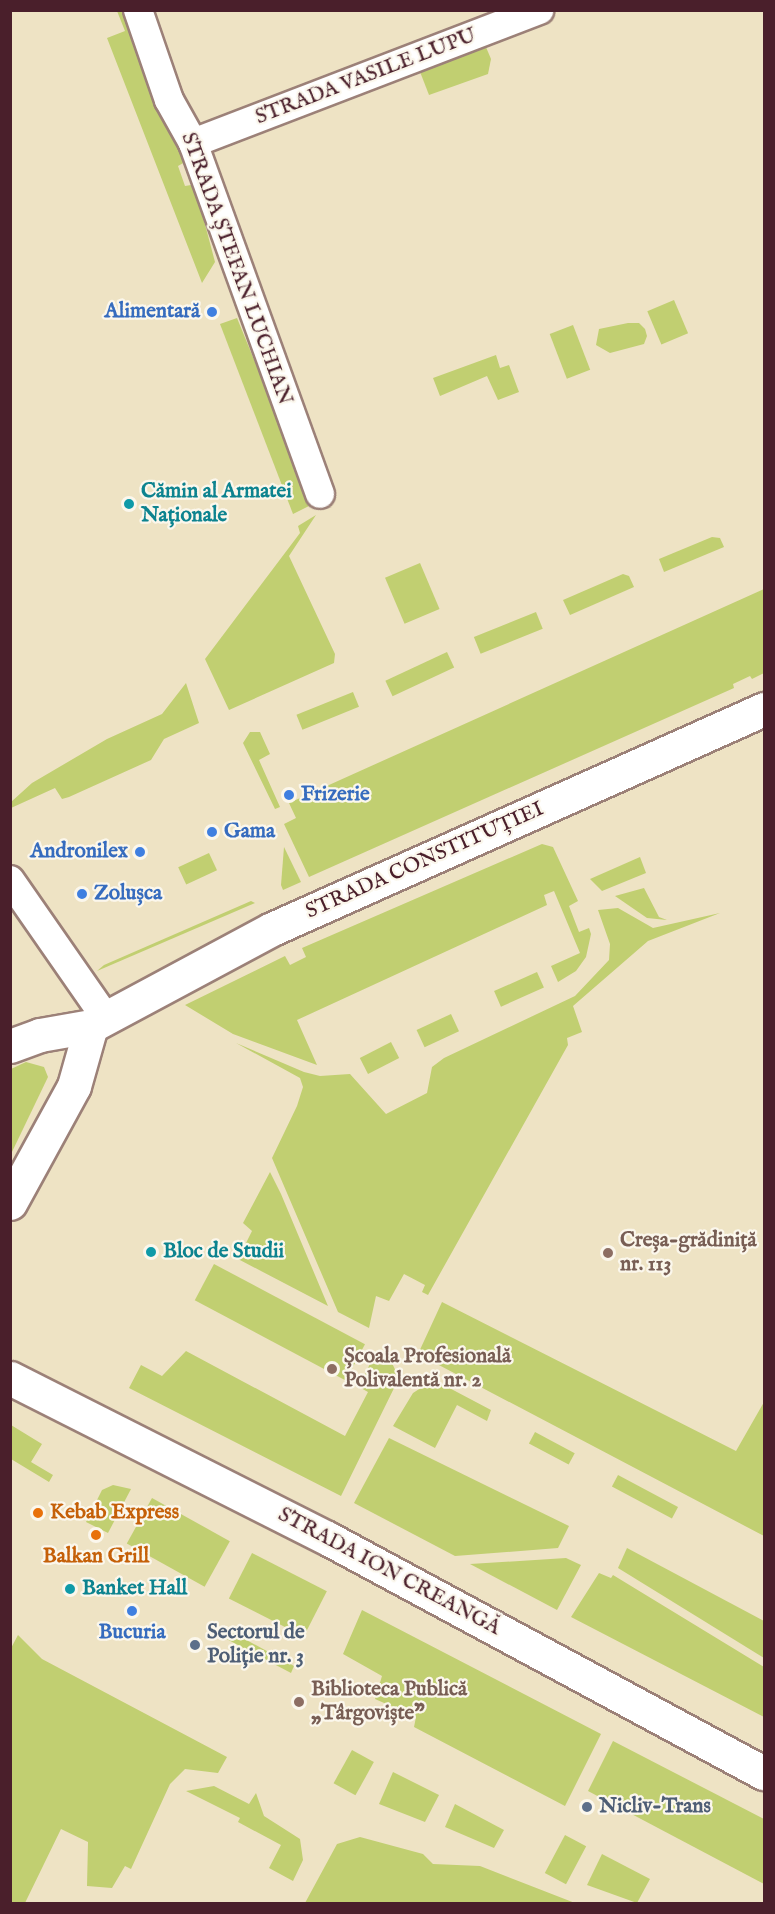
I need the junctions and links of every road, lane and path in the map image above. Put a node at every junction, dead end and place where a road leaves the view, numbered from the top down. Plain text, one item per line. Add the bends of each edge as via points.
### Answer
1 (138, 10) edge
2 (539, 10) edge
3 (193, 143) junction
4 (320, 494) dead end
5 (765, 709) edge
6 (10, 880) edge
7 (98, 1022) junction
8 (10, 1046) edge
9 (10, 1203) edge
10 (10, 1378) edge
11 (765, 1773) edge

1 - 3 street, STRADA ȘTEFAN LUCHIAN via 169,100
2 - 3 street, STRADA VASILE LUPU
3 - 4 street, STRADA ȘTEFAN LUCHIAN
5 - 7 main road, STRADA CONSTITUȚIEI via 272,929
6 - 7 street
7 - 8 main road, STRADA CONSTITUȚIEI
7 - 9 main road via 71,1094
10 - 11 main road, STRADA ION CREANGĂ via 327,1538

